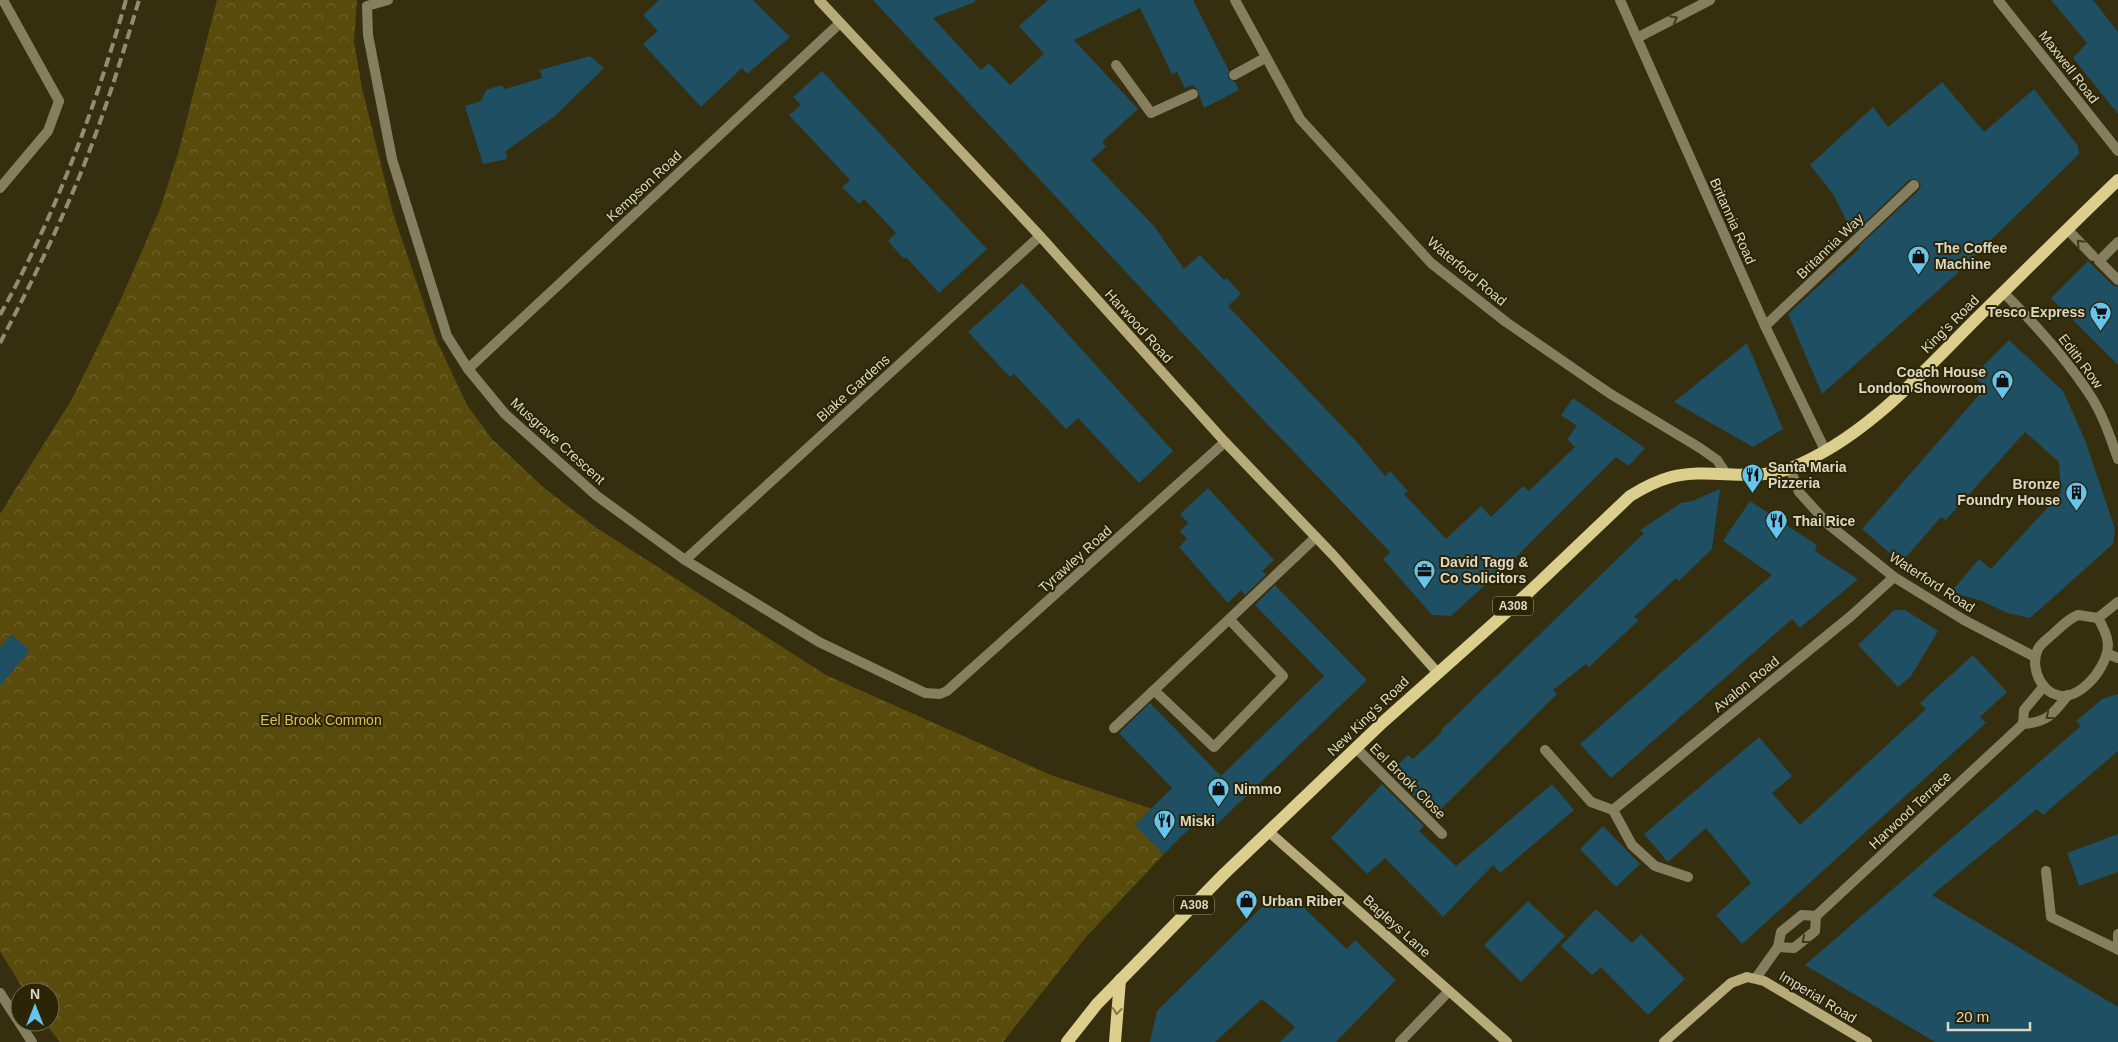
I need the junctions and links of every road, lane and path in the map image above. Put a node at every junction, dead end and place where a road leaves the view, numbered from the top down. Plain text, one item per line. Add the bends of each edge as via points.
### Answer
1 (2, 0) edge
2 (388, 0) edge
3 (819, 0) edge
4 (1235, 0) edge
5 (1620, 0) edge
6 (1710, 0) edge
7 (1998, 0) edge
8 (367, 3) edge
9 (840, 24) junction
10 (1637, 38) junction
11 (1265, 58) junction
12 (1116, 65) dead end
13 (1234, 75) dead end
14 (1194, 94) dead end
15 (2118, 151) edge
16 (2118, 180) edge
17 (1914, 185) dead end
18 (0, 188) edge
19 (2067, 229) junction
20 (1040, 236) junction
21 (2118, 242) edge
22 (2096, 259) junction
23 (2118, 279) edge
24 (2003, 292) junction
25 (1765, 326) junction
26 (468, 369) junction
27 (1225, 442) junction
28 (1825, 450) junction
29 (2118, 459) edge
30 (1790, 468) junction
31 (1727, 475) junction
32 (1316, 538) junction
33 (685, 560) junction
34 (1894, 577) junction
35 (2118, 602) edge
36 (2098, 618) junction
37 (1230, 620) junction
38 (2113, 656) edge
39 (2035, 657) junction
40 (1436, 672) junction
41 (2044, 686) junction
42 (1154, 690) junction
43 (940, 694) joint
44 (2068, 695) junction
45 (2023, 724) junction
46 (1114, 728) dead end
47 (1356, 748) junction
48 (1545, 750) dead end
49 (1613, 810) junction
50 (1269, 832) junction
51 (1442, 834) dead end
52 (2046, 871) dead end
53 (1688, 877) dead end
54 (1816, 916) junction
55 (2118, 934) edge
56 (1778, 947) junction
57 (2117, 949) edge
58 (1756, 978) junction
59 (1120, 980) junction
60 (1449, 991) junction
61 (0, 993) edge
62 (32, 1042) edge
63 (1067, 1042) edge
64 (1115, 1042) edge
65 (1400, 1042) edge
66 (1506, 1042) edge
67 (1664, 1042) edge
68 (1866, 1042) edge

1 - 18 street via 60,101 48,131
2 - 8 street
3 - 9 main road, Harwood Road
4 - 11 street, Waterford Road
5 - 10 street, Britannia Road
10 -> 6 street
7 - 15 street, Maxwell Road
8 - 26 street, Musgrave Crescent via 368,35 392,159 447,336
9 - 20 main road, Harwood Road
9 - 26 street, Kempson Road
10 - 25 street, Britannia Road
11 - 13 street
11 - 31 street, Waterford Road via 1300,119 1431,263 1506,322 1609,393 1717,460
12 - 14 street via 1151,113
16 - 19 main road, King's Road / A308
17 - 25 street, Britannia Way
22 -> 19 street
19 - 24 main road, King's Road / A308
20 - 27 main road, Harwood Road
20 - 33 street, Blake Gardens
21 - 22 street
22 - 23 street
24 - 28 main road, King's Road / A308 via 1910,386 1870,421
24 - 29 street, Edith Row via 2026,314 2089,393
25 - 28 street, Britannia Road
26 - 33 street, Musgrave Crescent via 505,414 590,490
27 - 32 main road, Harwood Road
27 - 43 street, Tyrawley Road via 953,687
28 - 30 main road, King's Road / A308
30 - 31 main road, King's Road / A308 via 1760,474
30 - 34 street, Waterford Road via 1799,492 1828,524
31 - 40 main road, New King's Road / A308 via 1672,477 1630,496 1529,592
32 - 37 street
32 - 40 main road, Harwood Road
33 - 43 street, Musgrave Crescent via 819,642 925,693
34 - 39 street, Waterford Road via 1964,620
34 - 49 street, Avalon Road via 1851,616
35 - 36 street
36 - 38 street
36 - 39 street via 2078,615 2070,618 2039,647
37 - 42 street
37 - 42 street via 1283,676 1214,747
38 - 44 street via 2088,684
39 - 41 street via 2035,669
40 - 47 main road, New King's Road / A308
41 - 44 street via 2054,693
41 - 45 street, Harwood Terrace via 2024,710
42 - 46 street
44 -> 45 street, Harwood Terrace via 2050,717
45 - 54 street, Harwood Terrace
47 - 50 main road, New King's Road / A308
47 - 51 street, Eel Brook Close
48 - 49 street via 1591,802
49 - 53 street via 1632,846 1655,866
50 - 59 main road, New King's Road / A308
50 - 60 main road, Bagleys Lane
52 - 57 street via 2051,917
54 - 56 street, Harwood Terrace via 1802,915 1781,932
54 -> 56 street, Harwood Terrace via 1815,931 1811,935 1794,948
55 - 57 street
56 - 58 street, Harwood Terrace
58 - 67 main road via 1748,977 1731,983
58 - 68 main road, Imperial Road
59 - 63 main road, New King's Road / A308
59 -> 64 main road
60 - 65 street
60 - 66 main road, Bagleys Lane
61 - 62 street

